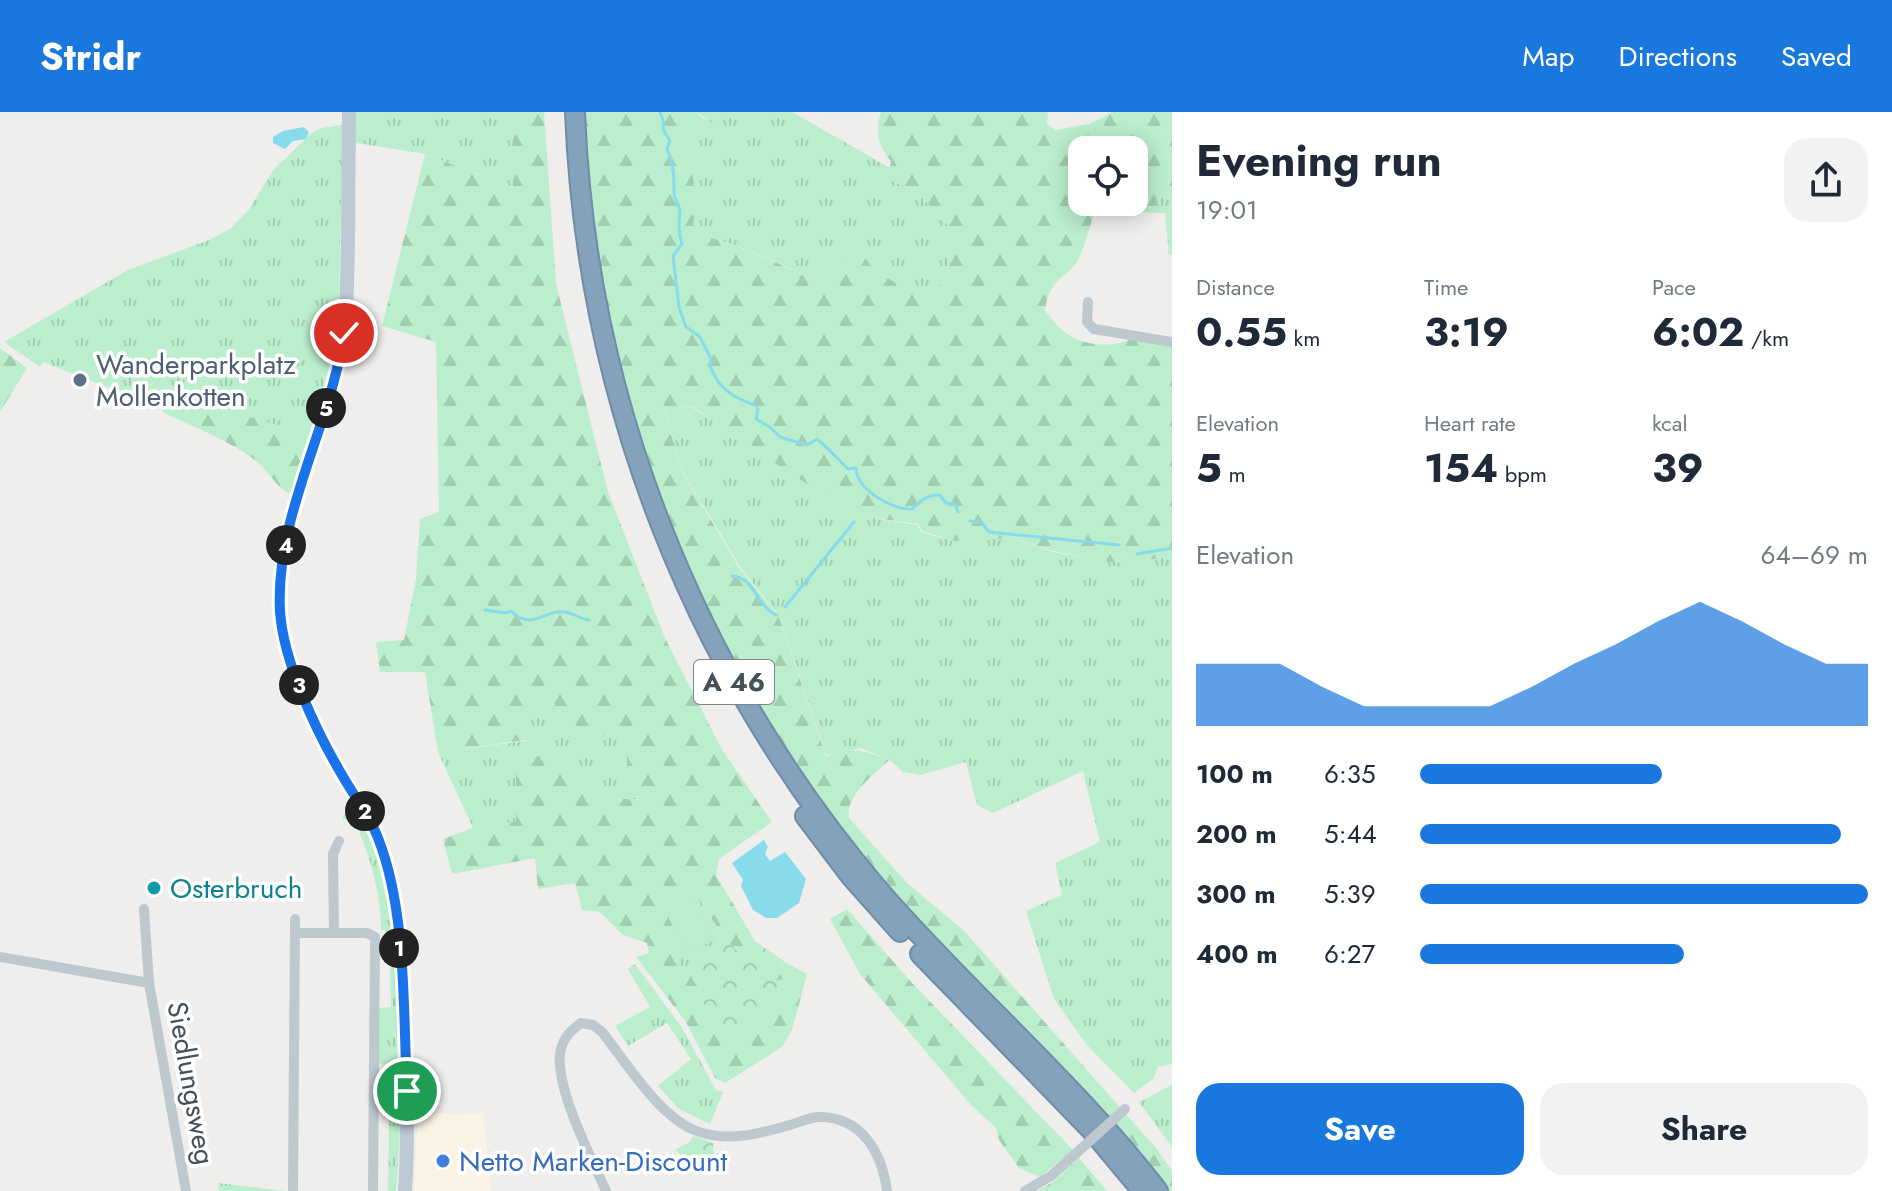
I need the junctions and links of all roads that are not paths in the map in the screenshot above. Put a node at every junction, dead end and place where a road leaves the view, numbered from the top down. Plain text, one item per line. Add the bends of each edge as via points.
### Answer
1 (349, 112) edge
2 (566, 112) edge
3 (575, 112) edge
4 (1088, 302) dead end
5 (1172, 342) edge
6 (339, 841) dead end
7 (144, 909) dead end
8 (295, 919) dead end
9 (295, 933) junction
10 (334, 933) junction
11 (0, 957) edge
12 (149, 983) junction
13 (1128, 1105) dead end
14 (186, 1191) edge
15 (293, 1191) edge
16 (373, 1191) edge
17 (405, 1191) edge
18 (606, 1191) edge
19 (887, 1191) edge
20 (1025, 1191) edge
21 (1142, 1191) edge
22 (1158, 1191) edge

1 - 17 main road via 341,352 288,533 280,611 298,683 342,775 373,825 393,890 407,1091
2 - 21 highway, A 46 via 581,273 616,427 670,577 719,679 774,770 852,878 1091,1130
3 - 22 highway, A 46 via 589,265 619,401 659,523 730,675 775,752 864,872 1116,1138
4 - 5 street via 1087,322 1094,329
6 - 10 street via 333,854
7 - 12 street, Siedlungsweg
8 - 9 street
9 - 10 street
9 - 15 street
10 - 16 street via 375,937
11 - 12 street, Siedlungsweg
12 - 14 street, Siedlungsweg
13 - 20 street, bridge via 1051,1176
18 - 19 street via 561,1072 562,1044 581,1023 602,1032 659,1105 695,1130 743,1136 817,1117 850,1124 874,1148

